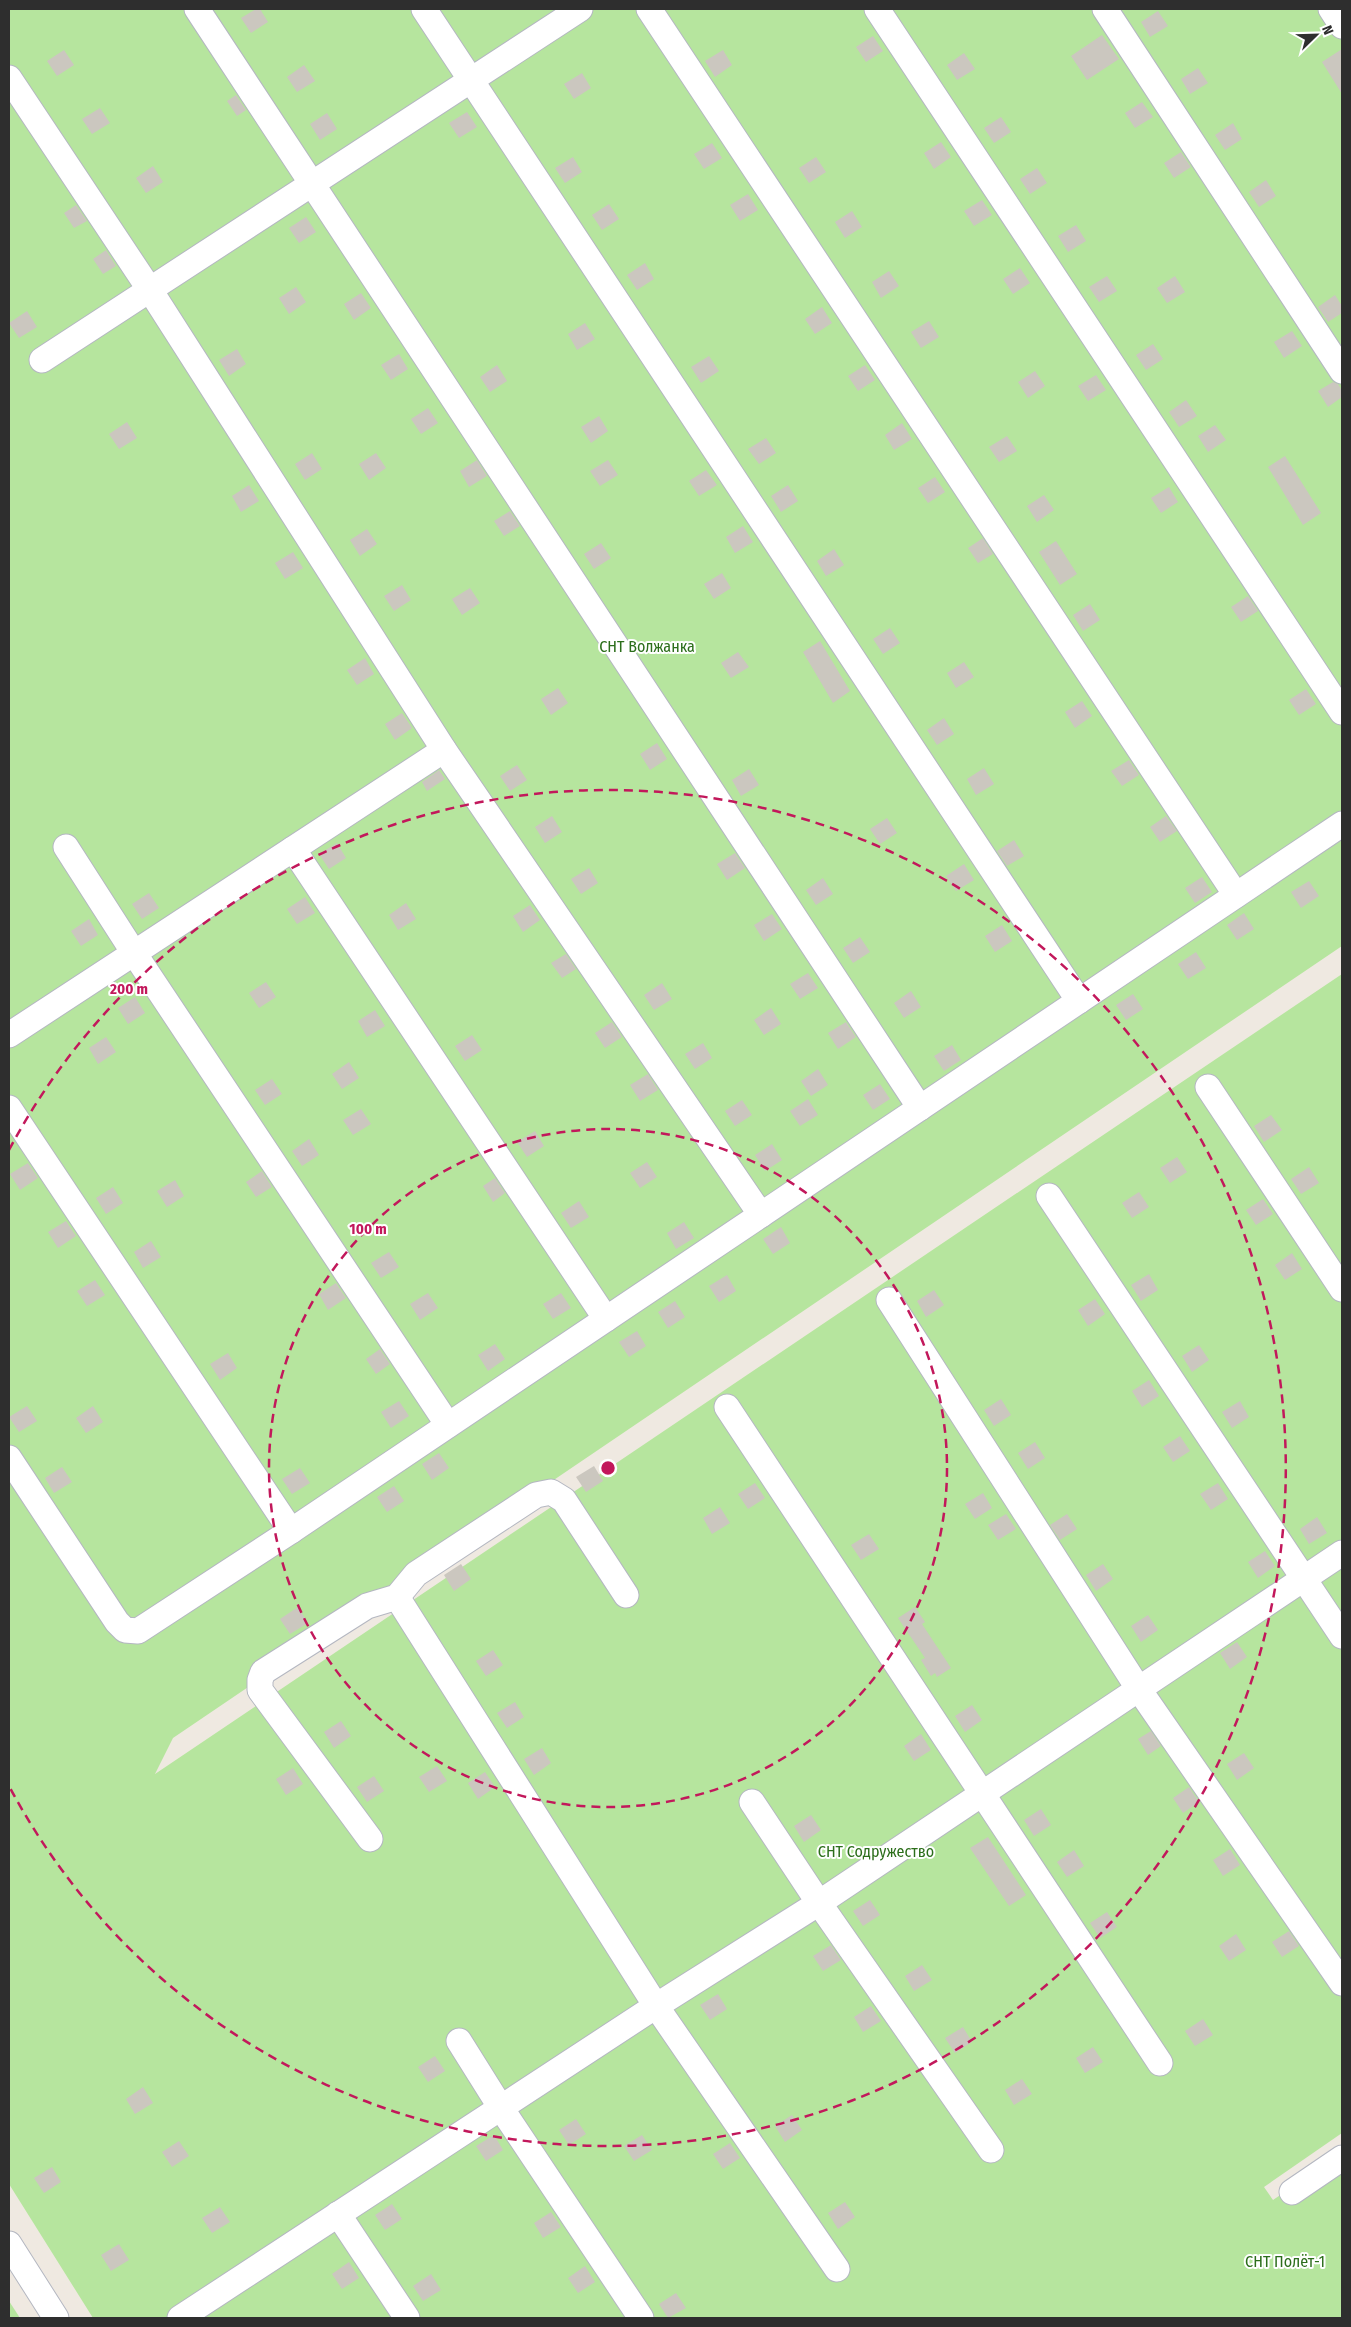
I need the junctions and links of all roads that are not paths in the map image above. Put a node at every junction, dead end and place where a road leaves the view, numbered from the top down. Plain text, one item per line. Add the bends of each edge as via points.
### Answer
1 (197, 9) edge
2 (424, 9) edge
3 (580, 9) edge
4 (650, 9) edge
5 (878, 9) edge
6 (1105, 9) edge
7 (1331, 9) edge
8 (1342, 26) edge
9 (9, 78) edge
10 (471, 80) junction
11 (312, 184) junction
12 (150, 290) junction
13 (42, 360) dead end
14 (1342, 371) edge
15 (1342, 712) edge
16 (444, 750) junction
17 (1342, 824) edge
18 (66, 847) dead end
19 (293, 849) junction
20 (1236, 895) junction
21 (134, 953) junction
22 (1079, 1001) junction
23 (9, 1035) edge
24 (1208, 1087) dead end
25 (9, 1108) edge
26 (920, 1108) junction
27 (1049, 1196) dead end
28 (760, 1215) junction
29 (1342, 1288) edge
30 (889, 1300) dead end
31 (606, 1319) junction
32 (728, 1407) dead end
33 (448, 1426) junction
34 (9, 1458) edge
35 (291, 1531) junction
36 (1342, 1553) edge
37 (1304, 1579) junction
38 (626, 1595) dead end
39 (397, 1597) junction
40 (1342, 1636) edge
41 (1138, 1688) junction
42 (981, 1792) junction
43 (752, 1802) dead end
44 (370, 1839) dead end
45 (818, 1902) junction
46 (1342, 1983) edge
47 (656, 2006) junction
48 (459, 2041) dead end
49 (1160, 2063) dead end
50 (501, 2108) junction
51 (991, 2150) dead end
52 (1342, 2158) edge
53 (1292, 2192) dead end
54 (338, 2214) junction
55 (9, 2244) edge
56 (837, 2269) dead end
57 (47, 2315) edge
58 (181, 2318) edge
59 (407, 2318) edge
60 (641, 2318) edge

1 - 11 street
2 - 10 street
3 - 10 street
4 - 20 street
5 - 15 street
6 - 14 street
7 - 8 street
9 - 12 street
10 - 11 street
10 - 22 street
11 - 12 street
11 - 26 street
12 - 13 street
12 - 16 street
16 - 19 street
16 - 28 street
17 - 20 street
18 - 21 street
19 - 21 street
19 - 31 street
20 - 22 street
21 - 23 street
21 - 33 street
22 - 26 street
24 - 29 street
25 - 35 street
26 - 28 street
27 - 37 street
28 - 31 street
30 - 41 street
31 - 33 street
32 - 42 street
33 - 35 street
34 - 35 street via 125,1630 138,1631
36 - 37 street
37 - 40 street
37 - 41 street
38 - 39 street via 564,1500 551,1492 536,1495 416,1574
39 - 44 street via 367,1606 263,1672 260,1680 260,1690
39 - 47 street
41 - 42 street
41 - 46 street
42 - 45 street
42 - 49 street
43 - 45 street
45 - 47 street
45 - 51 street
47 - 50 street
47 - 56 street
48 - 50 street
50 - 54 street
50 - 60 street
52 - 53 street
54 - 58 street
54 - 59 street
55 - 57 street

